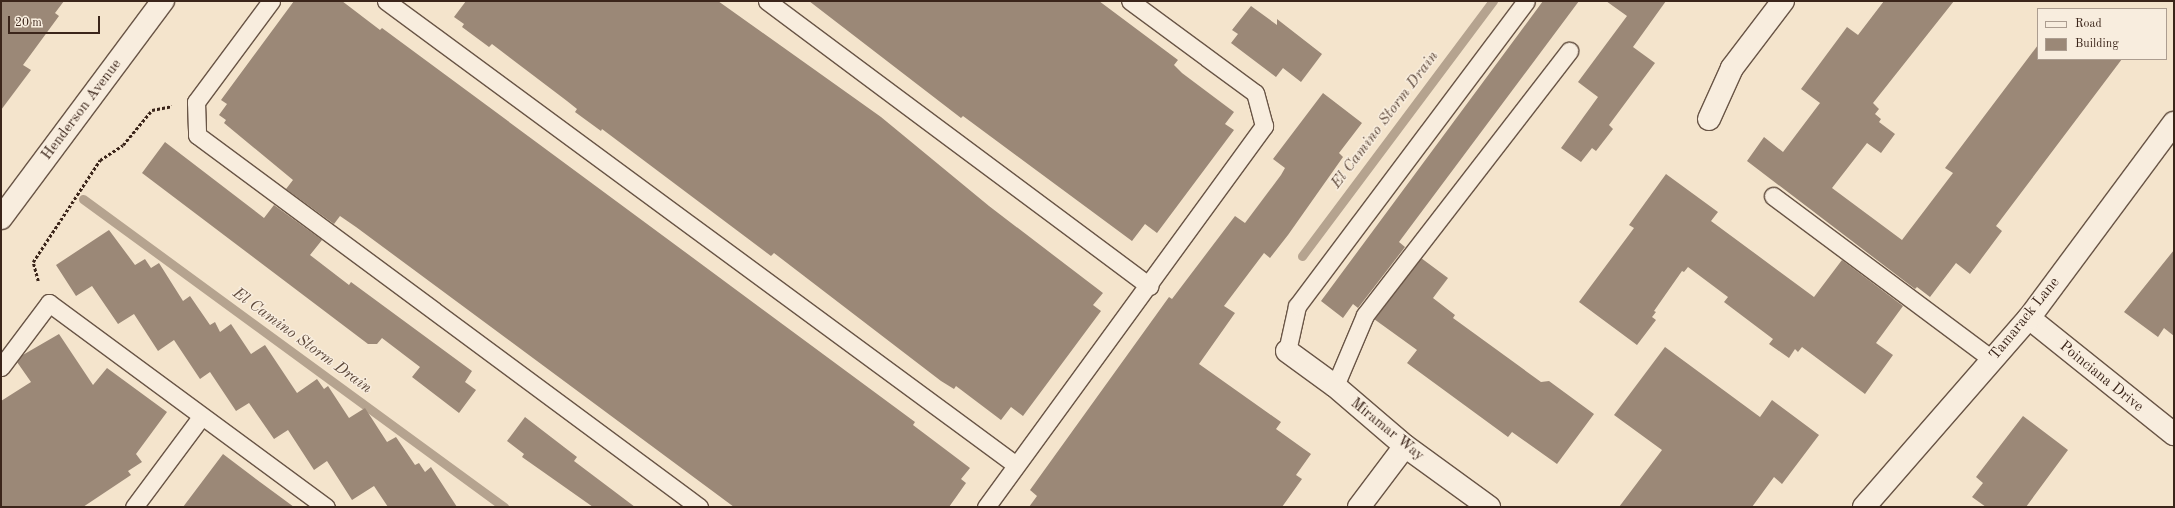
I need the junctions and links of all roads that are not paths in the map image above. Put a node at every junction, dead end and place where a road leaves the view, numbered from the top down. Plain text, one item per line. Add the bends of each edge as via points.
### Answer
1 (163, 1) edge
2 (271, 1) edge
3 (386, 1) edge
4 (767, 1) edge
5 (1130, 1) edge
6 (1526, 1) edge
7 (1783, 1) edge
8 (1569, 51) dead end
9 (1709, 119) dead end
10 (2174, 123) edge
11 (1773, 196) dead end
12 (1, 218) edge
13 (1149, 286) junction
14 (2029, 318) junction
15 (1287, 351) joint
16 (1993, 360) junction
17 (1, 367) edge
18 (1335, 386) junction
19 (201, 417) junction
20 (2174, 434) edge
21 (1405, 446) junction
22 (1016, 465) junction
23 (134, 507) edge
24 (326, 507) edge
25 (699, 507) edge
26 (986, 507) edge
27 (1359, 507) edge
28 (1489, 507) edge
29 (1864, 507) edge

1 - 12 street, Henderson Avenue
2 - 25 lane via 196,102 197,135
3 - 22 lane
4 - 13 lane
5 - 13 lane via 1255,93 1264,126
6 - 15 lane via 1298,306
7 - 9 street via 1732,68
8 - 18 lane via 1365,315
10 - 14 street, Tamarack Lane
11 - 16 lane
13 - 22 lane
14 - 16 street, Tamarack Lane
14 - 20 street, Poinciana Drive
15 - 18 street, Miramar Way
16 - 29 street, Tamarack Lane
17 - 19 lane via 50,303
18 - 21 street, Miramar Way
19 - 23 lane
19 - 24 lane
21 - 27 street
21 - 28 street, Miramar Way
22 - 26 lane

